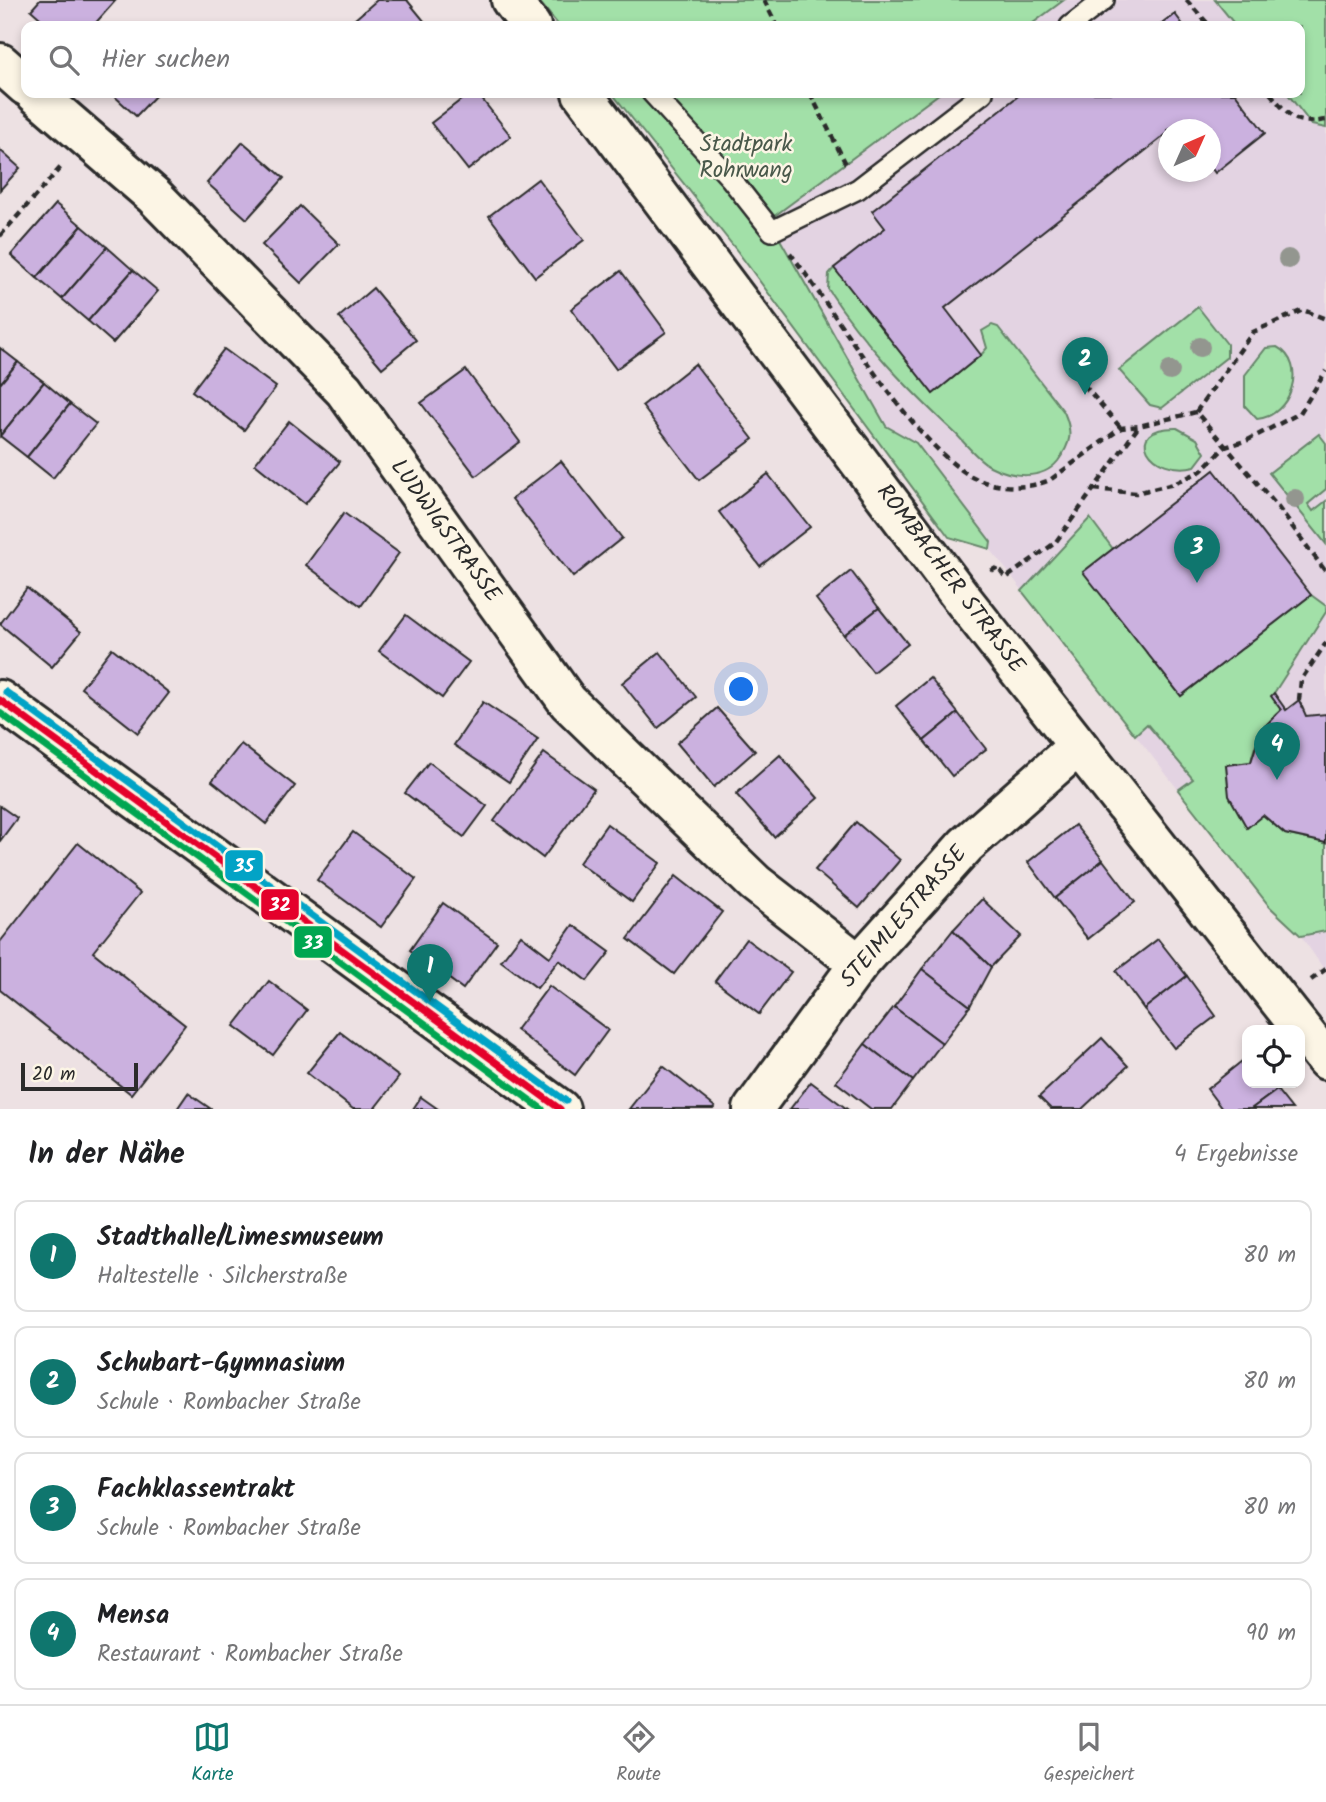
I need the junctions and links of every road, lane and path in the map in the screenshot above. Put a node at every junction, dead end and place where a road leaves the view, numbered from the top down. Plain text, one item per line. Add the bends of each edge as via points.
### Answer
1 (512, 0) edge
2 (764, 0) edge
3 (1104, 0) edge
4 (1186, 0) edge
5 (527, 21) edge
6 (774, 21) edge
7 (1077, 21) edge
8 (1205, 21) edge
9 (0, 63) edge
10 (21, 82) edge
11 (40, 98) edge
12 (586, 98) edge
13 (657, 98) edge
14 (812, 98) edge
15 (976, 98) edge
16 (1275, 98) edge
17 (1326, 120) edge
18 (87, 138) junction
19 (858, 189) junction
20 (772, 231) junction
21 (0, 236) edge
22 (1326, 319) edge
23 (1326, 371) edge
24 (1084, 385) dead end
25 (1196, 412) junction
26 (1139, 426) junction
27 (1121, 428) junction
28 (1226, 447) junction
29 (1094, 489) junction
30 (1326, 572) edge
31 (1006, 578) dead end
32 (1326, 643) edge
33 (0, 700) edge
34 (1298, 700) dead end
35 (1078, 746) junction
36 (859, 964) junction
37 (1326, 1059) edge
38 (560, 1109) edge
39 (754, 1109) edge

1 - 5 street
2 - 6 path
3 - 7 lane
4 - 8 path
9 - 10 street
11 - 18 street, LUDWIGSTRASSE
12 - 35 street, ROMBACHER STRASSE
13 - 20 lane
14 - 19 path
15 - 19 lane
16 - 17 path via 1295,120 1305,124
18 - 21 path
18 - 36 street, LUDWIGSTRASSE via 154,196 344,390 568,702 755,883
19 - 20 lane
20 - 27 path via 915,424 976,478 1038,485
22 - 25 path via 1303,310 1253,332
23 - 28 path via 1300,413
24 - 27 path
25 - 26 path
25 - 28 path
26 - 27 path
26 - 29 path
28 - 29 path via 1201,471 1174,484 1136,493
28 - 30 path
29 - 31 path via 1055,542
32 - 34 path via 1301,680
33 - 38 street
35 - 36 street, STEIMLESTRASSE via 965,845
35 - 37 street, ROMBACHER STRASSE
36 - 39 street, STEIMLESTRASSE

